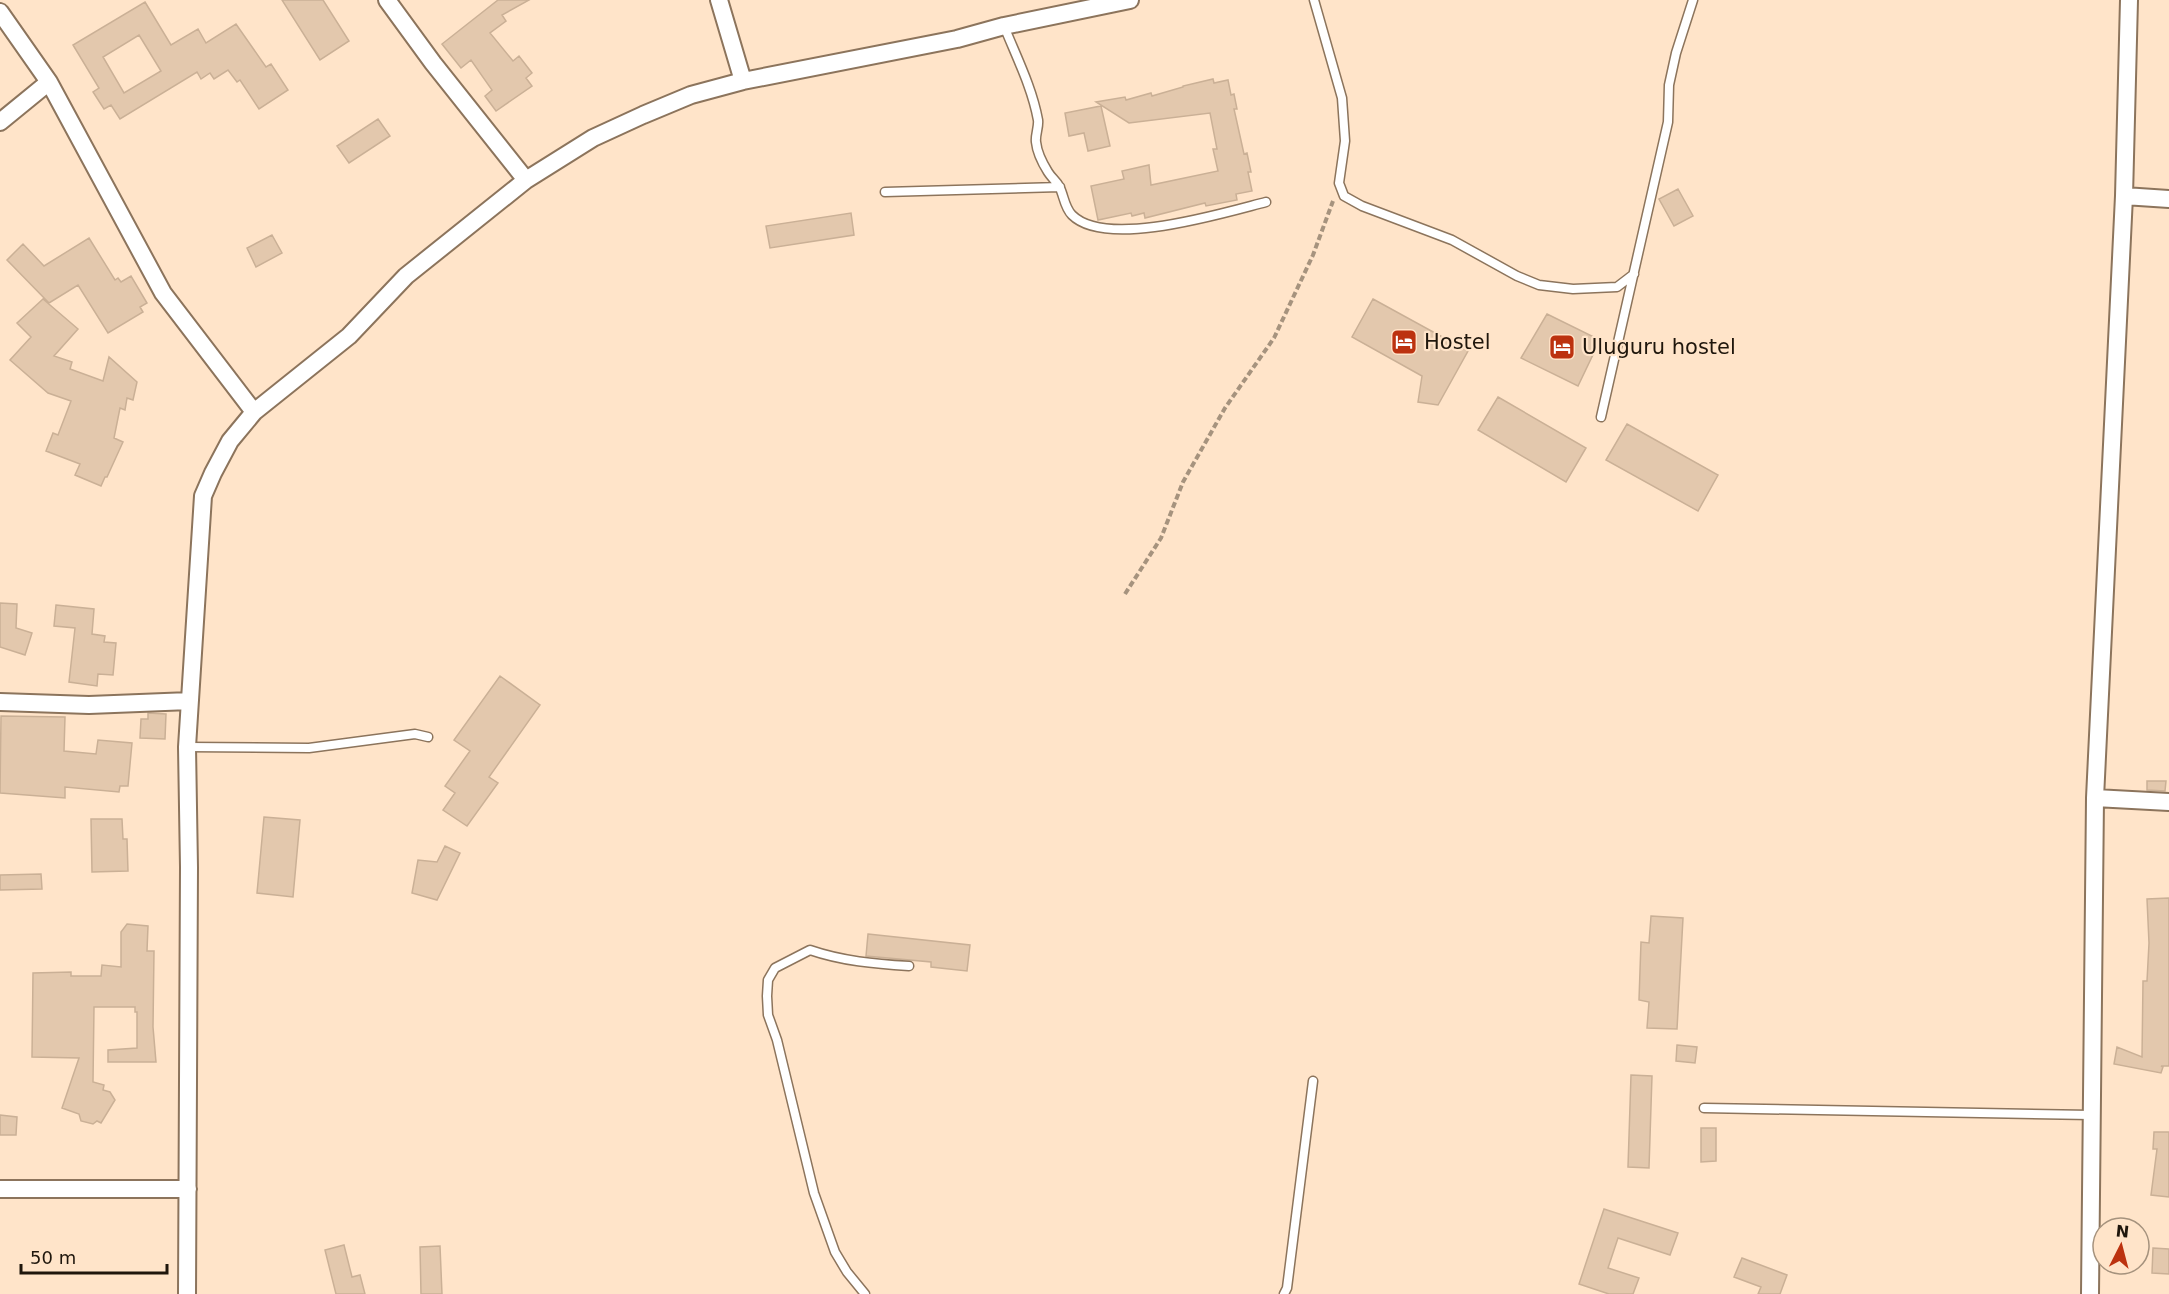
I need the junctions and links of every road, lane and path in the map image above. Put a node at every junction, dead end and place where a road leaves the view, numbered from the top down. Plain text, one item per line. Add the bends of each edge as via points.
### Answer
1 (387, 0) edge
2 (719, 0) edge
3 (1130, 0) edge
4 (1314, 0) edge
5 (1693, 0) edge
6 (2129, 0) edge
7 (1110, 2) edge
8 (0, 12) edge
9 (1004, 26) junction
10 (743, 81) junction
11 (49, 82) junction
12 (0, 122) edge
13 (526, 180) junction
14 (1339, 183) junction
15 (1060, 187) junction
16 (885, 192) dead end
17 (2124, 196) junction
18 (2169, 199) edge
19 (1266, 202) dead end
20 (1634, 274) junction
21 (254, 412) junction
22 (1601, 417) dead end
23 (1125, 594) dead end
24 (190, 701) junction
25 (0, 702) edge
26 (428, 737) dead end
27 (187, 747) junction
28 (2095, 798) junction
29 (2169, 802) edge
30 (909, 966) dead end
31 (1313, 1081) dead end
32 (1704, 1108) dead end
33 (2091, 1115) junction
34 (0, 1188) edge
35 (188, 1189) junction
36 (187, 1294) edge
37 (865, 1294) edge
38 (1284, 1294) edge
39 (2090, 1294) edge

1 - 13 street
2 - 10 street
3 - 7 street
4 - 14 lane via 1342,98 1345,141
5 - 20 lane via 1669,85 1668,122
6 - 17 street
7 - 9 street
8 - 11 street
9 - 10 street via 957,39
9 - 15 lane via 1031,93 1039,123 1036,141 1041,158
10 - 13 street via 692,95 643,115 593,138
11 - 12 street
11 - 21 street via 163,293
13 - 21 street via 406,276 349,336
14 - 20 lane via 1344,196 1362,206 1452,240 1539,285 1573,289 1617,286
14 - 23 path via 1313,255 1274,338 1220,417 1183,482 1161,538
15 - 16 lane
15 - 19 lane via 1073,216 1102,229 1143,228
17 - 18 street
17 - 28 street
20 - 22 lane
21 - 24 street via 230,441 203,496
24 - 25 street via 89,705
24 - 27 street
26 - 27 lane via 415,734 309,748
27 - 35 street
28 - 29 street
28 - 33 street
30 - 37 lane via 871,964 810,950 775,968 768,980 768,1015 814,1193 835,1252
31 - 38 lane
32 - 33 lane
33 - 39 street
34 - 35 street
35 - 36 street

